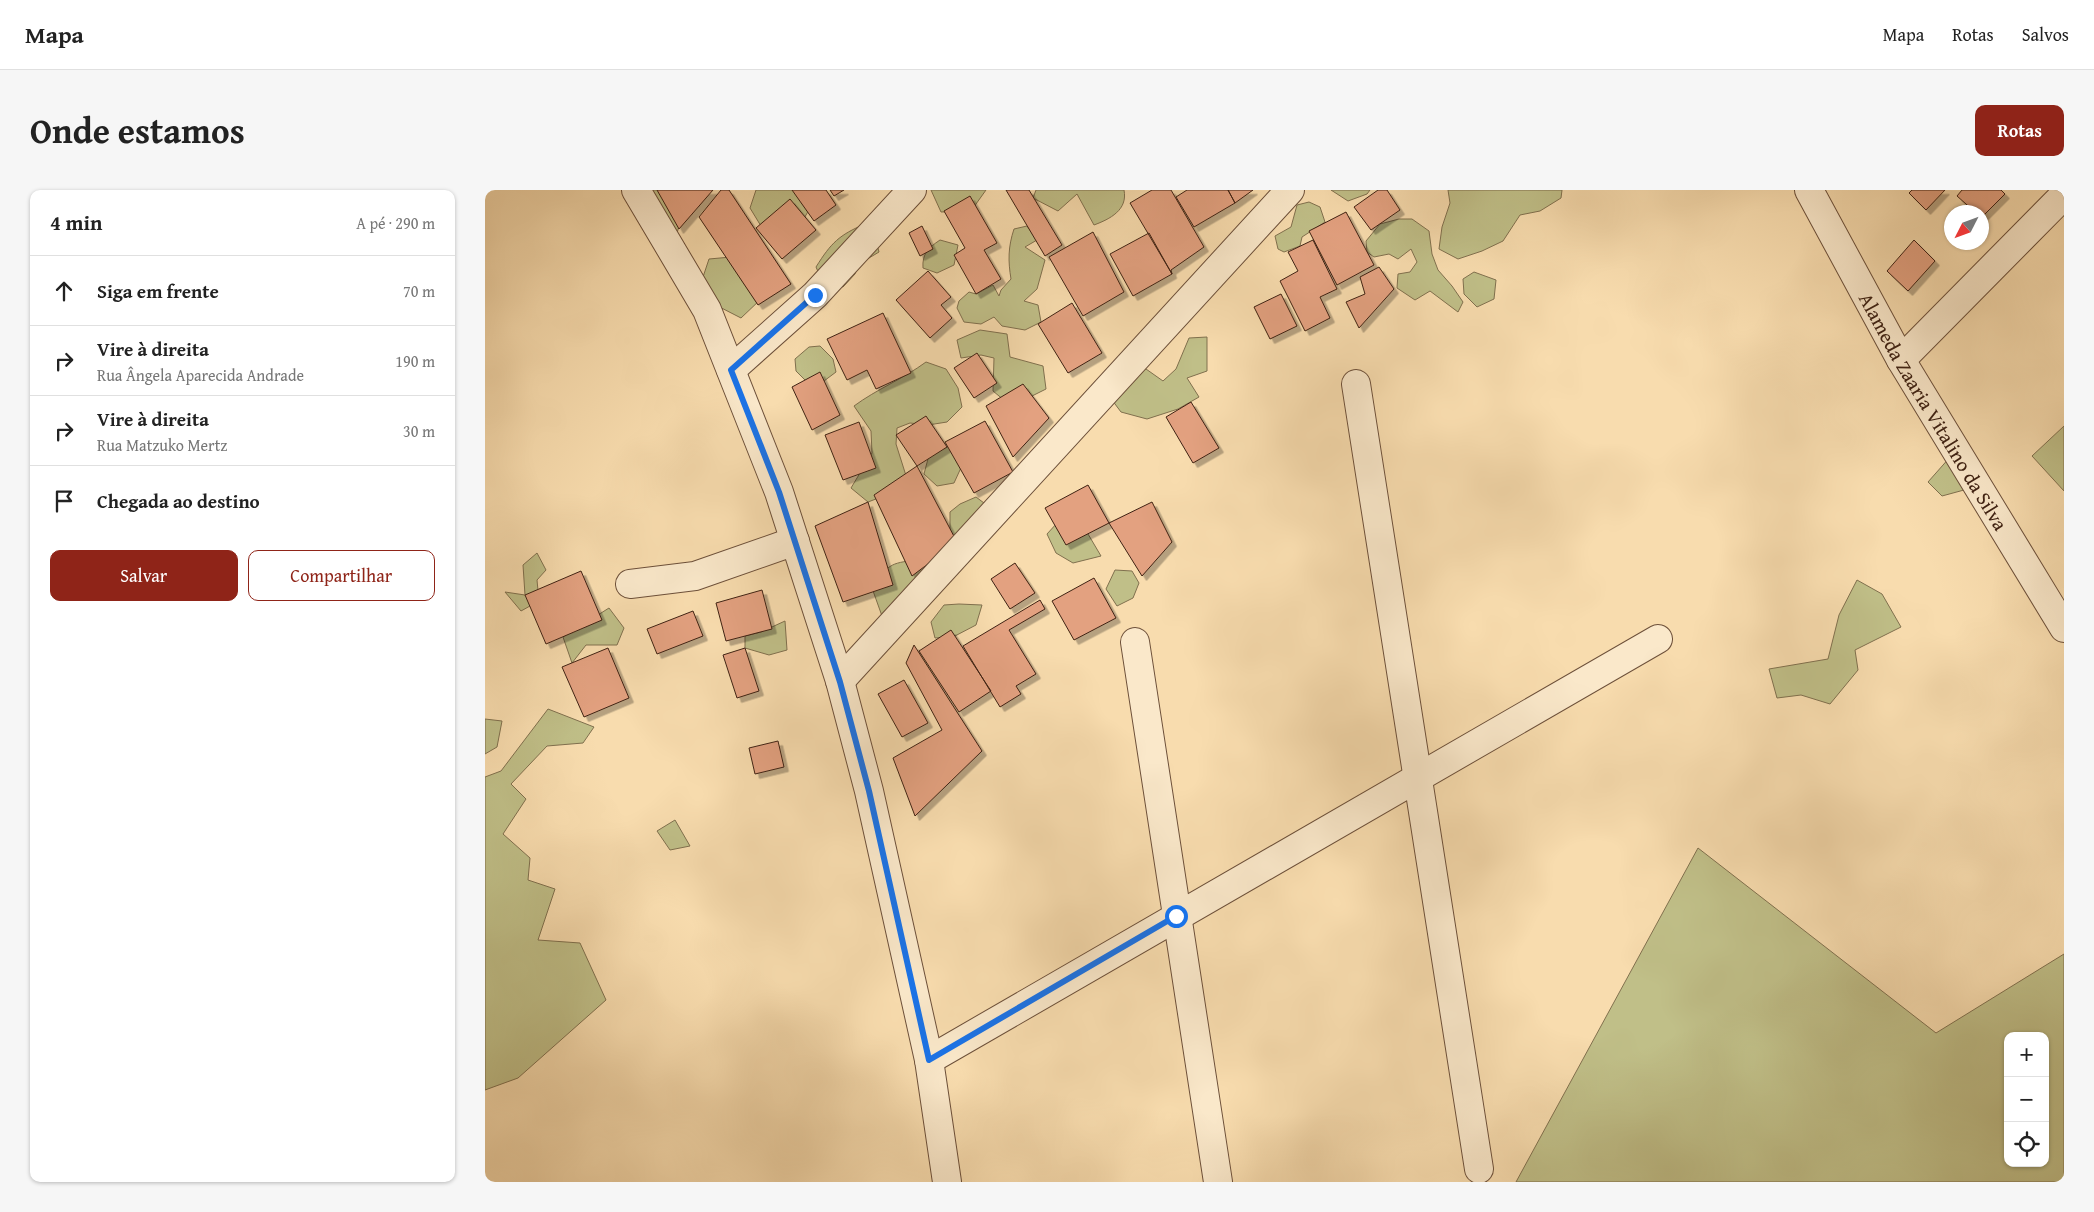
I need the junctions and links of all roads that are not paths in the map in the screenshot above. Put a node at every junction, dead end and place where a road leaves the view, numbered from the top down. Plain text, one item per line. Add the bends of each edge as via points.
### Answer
1 (636, 190) edge
2 (912, 190) edge
3 (1290, 190) edge
4 (1809, 190) edge
5 (2064, 195) edge
6 (1901, 360) junction
7 (731, 370) junction
8 (1356, 384) dead end
9 (795, 541) junction
10 (630, 584) dead end
11 (2064, 628) edge
12 (1658, 639) dead end
13 (1135, 642) dead end
14 (840, 682) junction
15 (1418, 776) junction
16 (1176, 916) junction
17 (929, 1060) junction
18 (1479, 1169) dead end
19 (947, 1182) edge
20 (1218, 1182) edge

1 - 7 street via 707,310
2 - 7 street via 815,295
3 - 14 street
4 - 6 street, Alameda Zaaria Vitalino da Silva
5 - 6 street
6 - 11 street, Alameda Zaaria Vitalino da Silva
7 - 9 street
8 - 15 street
9 - 10 street via 695,576
9 - 14 street
12 - 15 street
13 - 16 street
14 - 17 street via 869,791
15 - 16 street
15 - 18 street
16 - 17 street
16 - 20 street
17 - 19 street

